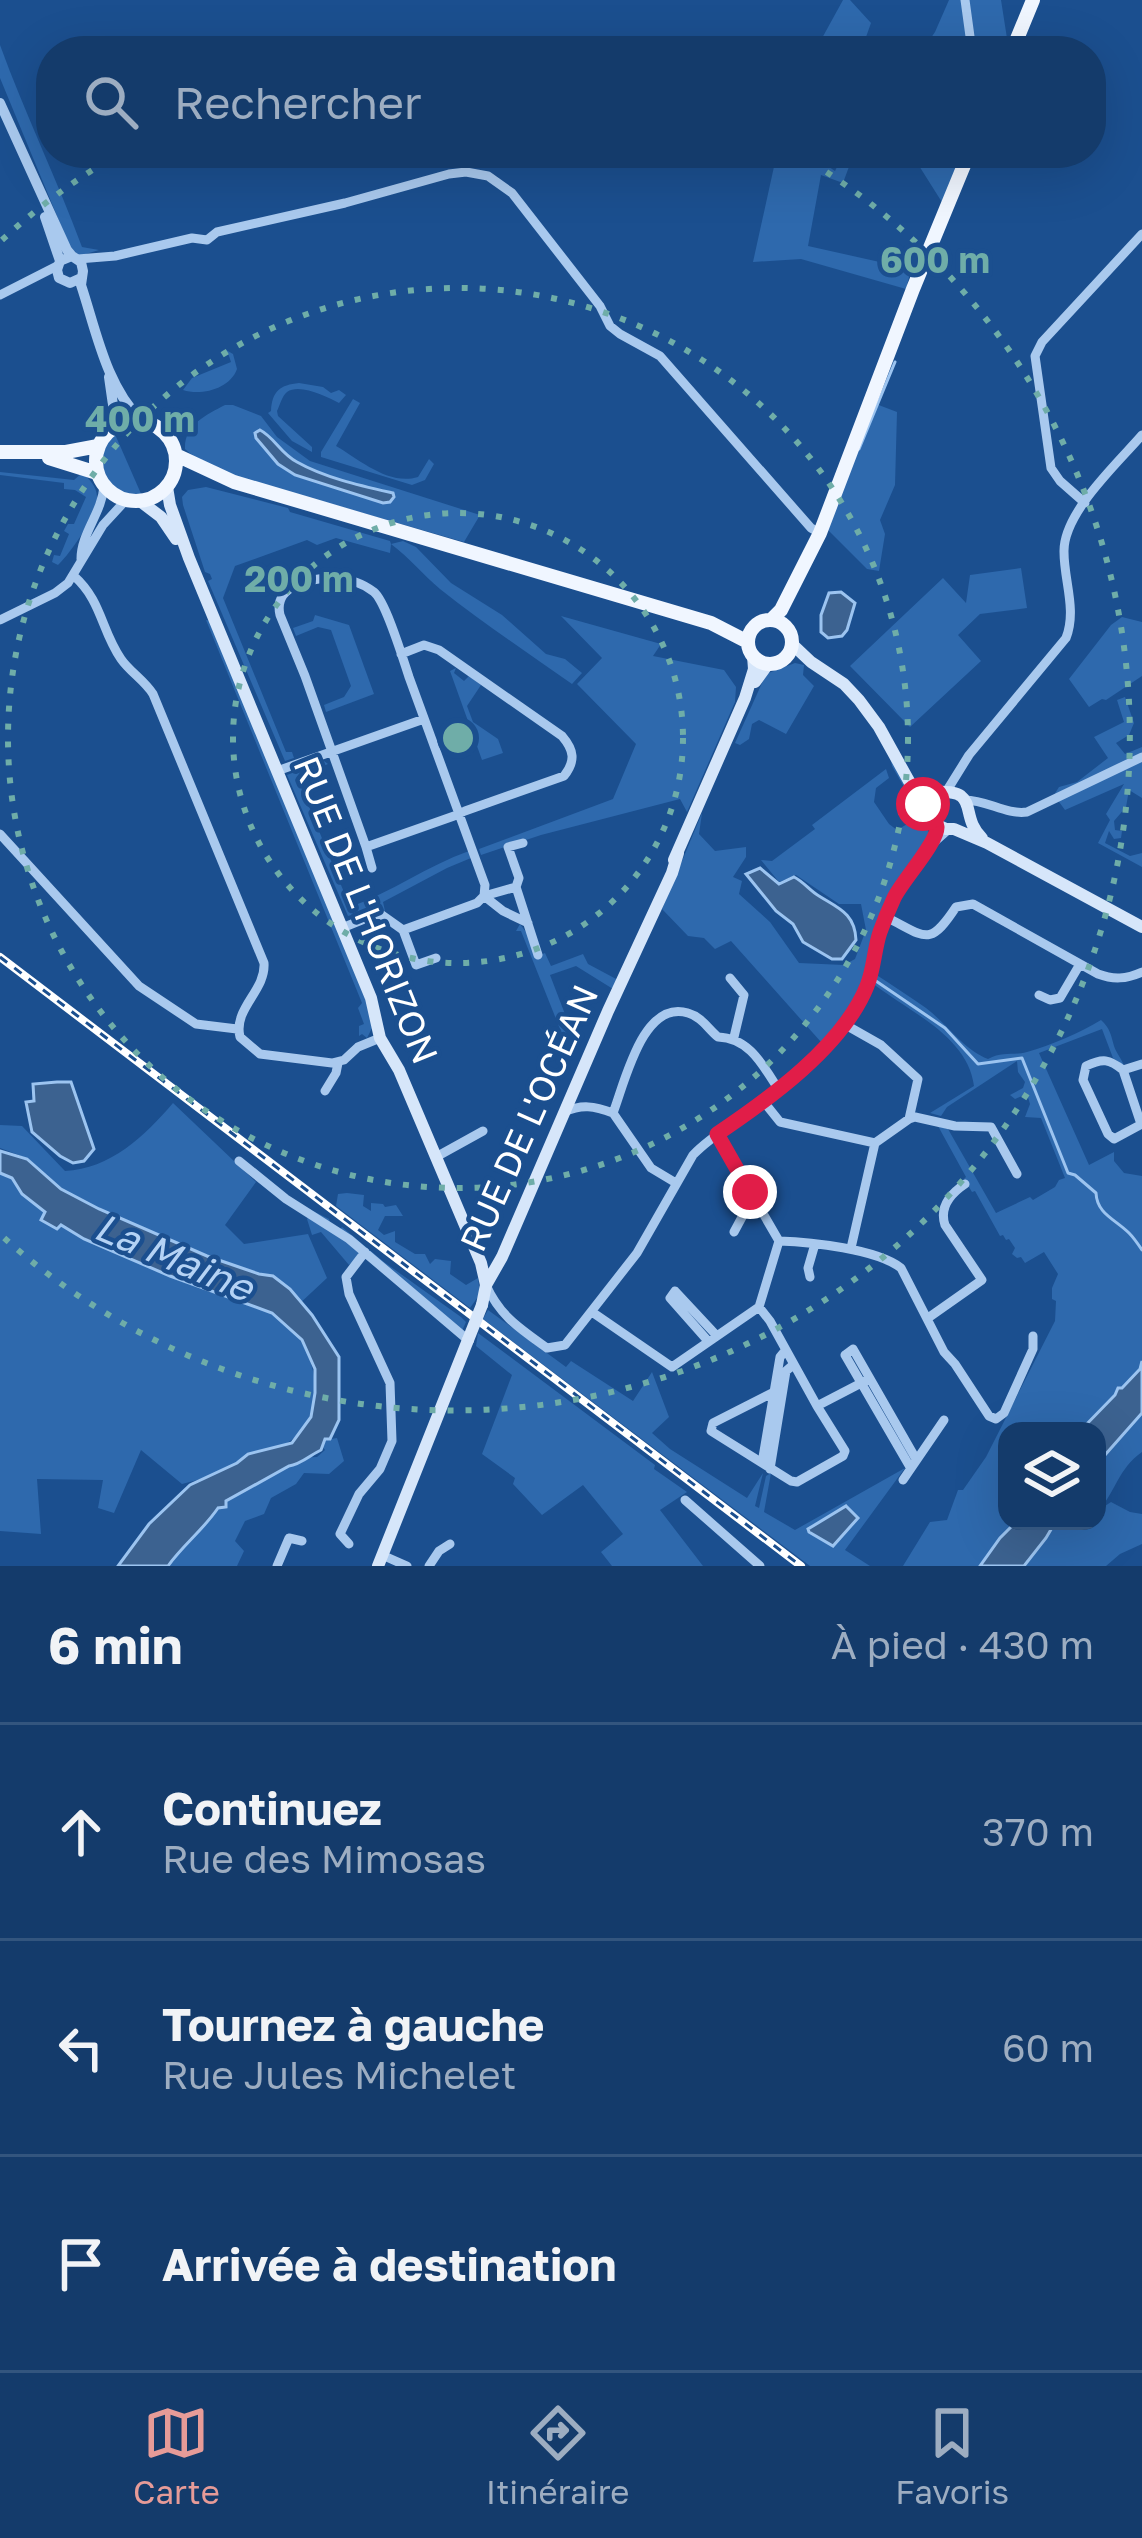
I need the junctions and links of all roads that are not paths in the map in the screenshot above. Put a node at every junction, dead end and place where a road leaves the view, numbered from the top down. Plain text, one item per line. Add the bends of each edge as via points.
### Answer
1 (964, 0) edge
2 (1037, 0) edge
3 (970, 36) edge
4 (1019, 36) edge
5 (1026, 36) edge
6 (0, 103) edge
7 (967, 168) edge
8 (1142, 234) edge
9 (70, 269) junction
10 (0, 295) edge
11 (108, 368) junction
12 (141, 420) junction
13 (111, 428) junction
14 (1142, 435) edge
15 (98, 446) junction
16 (0, 452) edge
17 (26, 454) junction
18 (176, 455) junction
19 (100, 479) junction
20 (234, 482) junction
21 (170, 483) junction
22 (133, 501) junction
23 (1085, 502) junction
24 (817, 531) junction
25 (189, 558) junction
26 (81, 560) junction
27 (74, 576) junction
28 (0, 620) edge
29 (777, 622) junction
30 (751, 642) junction
31 (789, 650) junction
32 (401, 654) junction
33 (768, 664) junction
34 (745, 698) junction
35 (424, 719) junction
36 (331, 752) junction
37 (1142, 757) edge
38 (277, 772) junction
39 (912, 784) junction
40 (958, 801) junction
41 (459, 814) junction
42 (943, 824) junction
43 (0, 834) edge
44 (523, 843) dead end
45 (987, 843) junction
46 (366, 848) junction
47 (372, 868) dead end
48 (516, 887) junction
49 (484, 896) junction
50 (886, 917) junction
51 (528, 923) junction
52 (1142, 927) edge
53 (342, 928) junction
54 (403, 930) junction
55 (538, 955) dead end
56 (436, 958) dead end
57 (1080, 964) junction
58 (1142, 972) edge
59 (730, 978) dead end
60 (1039, 995) dead end
61 (844, 1024) junction
62 (237, 1029) junction
63 (734, 1037) junction
64 (380, 1038) junction
65 (338, 1063) junction
66 (1142, 1064) edge
67 (1123, 1070) junction
68 (325, 1090) dead end
69 (779, 1090) junction
70 (764, 1102) junction
71 (564, 1112) junction
72 (613, 1113) junction
73 (909, 1120) junction
74 (1141, 1124) edge
75 (483, 1131) dead end
76 (717, 1134) junction
77 (874, 1143) junction
78 (436, 1157) junction
79 (239, 1161) dead end
80 (1016, 1174) dead end
81 (676, 1183) junction
82 (965, 1184) dead end
83 (756, 1200) junction
84 (734, 1232) dead end
85 (779, 1240) junction
86 (815, 1244) junction
87 (851, 1248) junction
88 (365, 1252) junction
89 (810, 1277) dead end
90 (486, 1285) junction
91 (759, 1307) junction
92 (592, 1312) junction
93 (928, 1318) junction
94 (1033, 1336) dead end
95 (712, 1339) junction
96 (468, 1340) junction
97 (785, 1351) junction
98 (793, 1365) junction
99 (774, 1391) junction
100 (818, 1406) junction
101 (944, 1420) dead end
102 (913, 1463) junction
103 (766, 1466) junction
104 (903, 1480) dead end
105 (685, 1500) dead end
106 (302, 1541) dead end
107 (349, 1544) dead end
108 (450, 1544) dead end
109 (380, 1560) edge
110 (277, 1566) edge
111 (407, 1566) edge
112 (429, 1566) edge
113 (760, 1566) edge

1 - 3 street
2 - 4 main road
2 - 5 main road
6 - 9 street
7 - 24 main road
8 - 23 street via 1035,356 1051,468
9 - 10 street
9 - 11 street
9 - 24 street via 449,174 488,176 512,193 610,326 660,356
11 - 12 street
11 - 13 street
12 - 13 main road
12 - 18 main road via 169,437
13 - 15 main road
14 - 23 street
15 - 17 main road
15 - 19 main road
16 - 17 main road
17 - 19 main road
18 - 20 main road
18 - 21 main road
19 - 22 main road
19 - 26 street via 101,505
20 - 21 main road via 201,476
20 - 30 main road via 711,623
21 - 22 main road
21 - 25 main road
22 - 25 main road via 161,518
22 - 26 street via 103,525
23 - 40 street via 1064,555 1066,638 959,770
24 - 29 main road
25 - 38 main road, RUE DE L'HORIZON
26 - 27 street
27 - 28 street
27 - 62 street via 93,596 121,659 153,694 264,963
29 - 30 main road
29 - 31 main road via 791,637
30 - 33 main road
30 - 34 main road, RUE DE L'OCÉAN
31 - 33 main road
31 - 39 main road via 859,700
32 - 35 street
32 - 36 street via 369,589 328,576 283,595 280,616
32 - 41 street via 424,645 439,650 572,751 564,776
33 - 34 main road, RUE DE L'OCÉAN
34 - 71 main road, RUE DE L'OCÉAN
35 - 36 street
35 - 41 street
36 - 38 street
36 - 46 street
37 - 40 street via 1032,810
38 - 53 main road, RUE DE L'HORIZON
39 - 40 main road
39 - 42 main road
40 - 42 main road
40 - 42 main road via 934,801
40 - 45 main road
41 - 46 street
41 - 49 street
42 - 45 main road
42 - 50 street
43 - 62 street via 139,986 196,1024
44 - 48 street via 508,847
45 - 52 main road
46 - 47 street
48 - 49 street
48 - 51 street
49 - 51 street
49 - 54 street
50 - 57 street via 929,936 956,907 973,904
50 - 61 street via 868,985
51 - 55 street
53 - 54 street via 379,914
53 - 64 main road, RUE DE L'HORIZON
54 - 56 street via 416,965
57 - 58 street via 1113,979
57 - 60 street via 1060,998
59 - 63 street via 744,995
61 - 69 street
61 - 73 street via 919,1079
62 - 65 street via 260,1054
63 - 69 street
63 - 72 street via 712,1034 691,1013 661,1015 636,1052
64 - 65 street
64 - 78 main road, RUE DE L'HORIZON
65 - 68 street
66 - 67 street
67 - 74 street
67 - 74 street via 1100,1059 1087,1066 1083,1084 1108,1134
69 - 70 street
70 - 76 street
70 - 77 street via 780,1122
71 - 72 street via 578,1106
71 - 90 main road, RUE DE L'OCÉAN
72 - 81 street via 651,1168
73 - 77 street
73 - 80 street via 991,1127
75 - 78 street
76 - 81 street
76 - 83 street
77 - 87 street
78 - 90 main road, RUE DE L'HORIZON
79 - 88 street
81 - 92 street
82 - 93 street via 948,1198 943,1218 982,1280
83 - 84 street
83 - 85 street
85 - 86 street
85 - 91 street
86 - 87 street
86 - 89 street
87 - 93 street via 901,1268
88 - 96 street
88 - 107 street via 346,1277 386,1371 392,1441 340,1534
90 - 92 street via 497,1309 547,1348 565,1345
90 - 96 main road, RUE DE L'OCÉAN, bridge
91 - 95 street
91 - 97 street
92 - 95 street via 673,1367
93 - 94 street via 996,1419
95 - 95 street via 670,1298 675,1291
96 - 109 main road, RUE DE L'OCÉAN
97 - 98 street
97 - 99 street
98 - 100 street
98 - 103 street
99 - 103 street
99 - 103 street via 711,1431
100 - 102 street via 865,1381
100 - 103 street via 843,1456 797,1482
101 - 102 street
102 - 104 street
105 - 113 street
106 - 110 street via 289,1538
108 - 112 street
109 - 111 street

